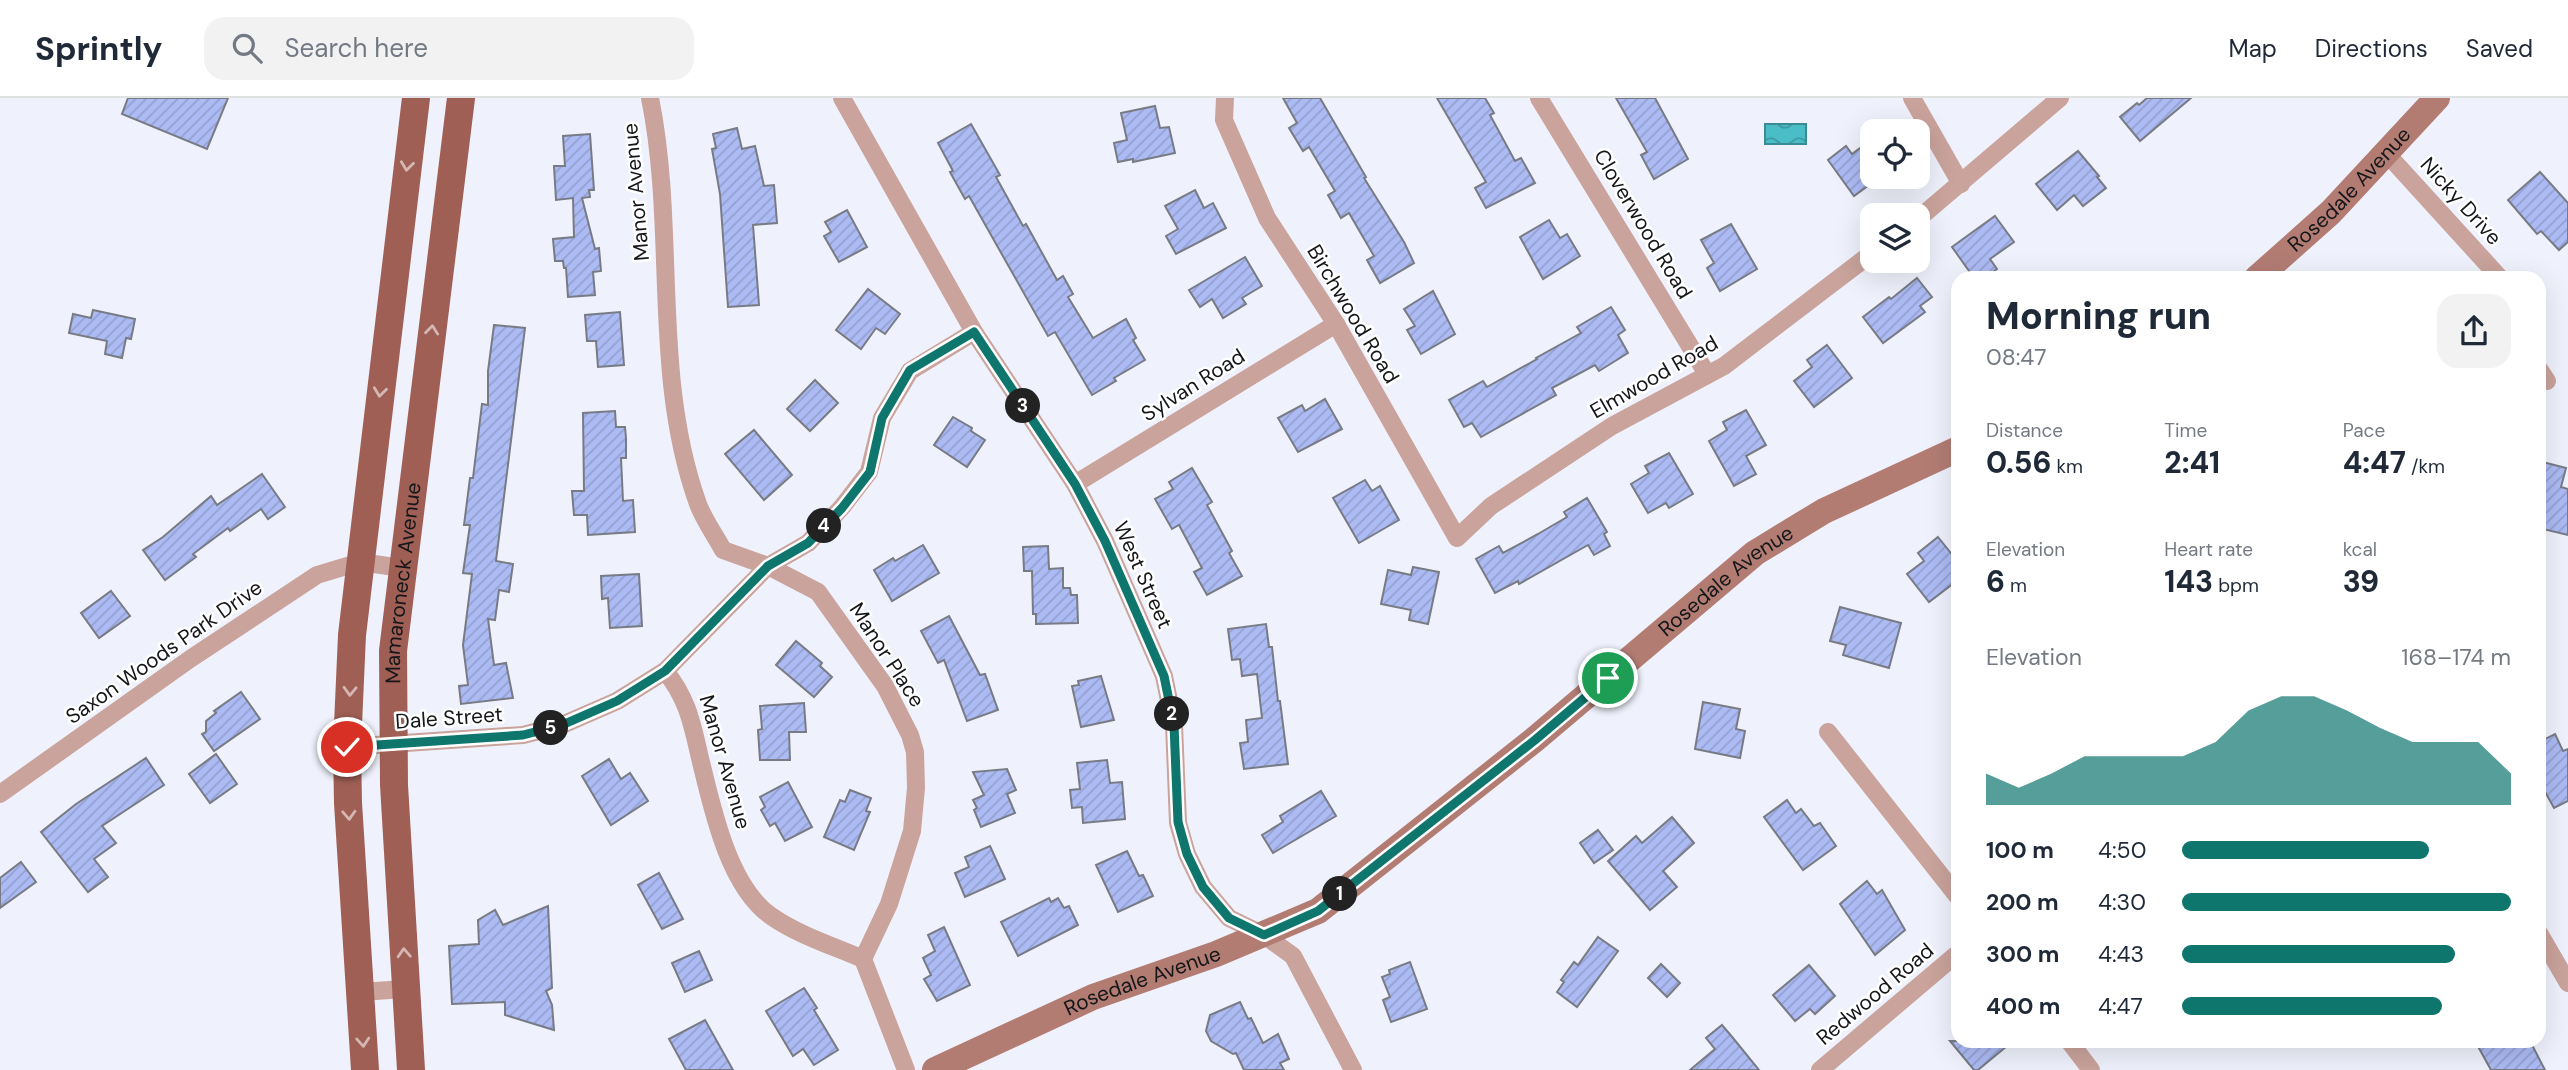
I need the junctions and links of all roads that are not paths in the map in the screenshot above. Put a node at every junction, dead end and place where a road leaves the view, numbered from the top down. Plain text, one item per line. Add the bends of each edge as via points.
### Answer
1 (416, 98) edge
2 (461, 98) edge
3 (650, 98) edge
4 (842, 98) edge
5 (1539, 98) edge
6 (1912, 98) edge
7 (2060, 98) edge
8 (2437, 98) edge
9 (1224, 103) edge
10 (2387, 154) junction
11 (1961, 184) junction
12 (1930, 209) edge
13 (1860, 262) edge
14 (2265, 271) edge
15 (2494, 271) edge
16 (1336, 324) junction
17 (974, 332) junction
18 (1707, 374) junction
19 (1951, 452) edge
20 (1075, 484) junction
21 (1457, 538) joint
22 (360, 562) junction
23 (768, 566) junction
24 (401, 568) junction
25 (665, 671) junction
26 (1828, 732) dead end
27 (393, 745) junction
28 (347, 747) junction
29 (0, 794) edge
30 (1951, 888) edge
31 (1264, 935) junction
32 (2546, 945) edge
33 (863, 959) junction
34 (1951, 959) edge
35 (2568, 984) edge
36 (405, 989) junction
37 (359, 992) junction
38 (2074, 1048) edge
39 (365, 1070) edge
40 (411, 1070) edge
41 (906, 1070) edge
42 (935, 1070) edge
43 (1353, 1070) edge
44 (1821, 1070) edge
45 (2091, 1070) edge

1 -> 22 main road, Mamaroneck Avenue
24 -> 2 main road, Mamaroneck Avenue
3 - 23 street, Manor Avenue via 658,153 671,379 687,465 699,506 723,550
4 - 17 street, West Street
5 - 18 street, Cloverwood Road
6 - 11 street
7 - 11 street
8 - 10 street, Rosedale Avenue
9 - 16 street, Birchwood Road via 1224,120 1267,218
10 - 14 street, Rosedale Avenue
10 - 15 street, Nicky Drive
11 - 12 street
13 - 18 street, Elmwood Road via 1724,366
16 - 20 street, Sylvan Road
16 - 21 street, Birchwood Road
17 - 20 street, West Street
17 - 23 street via 910,370 882,418 870,472 808,543
18 - 21 street, Elmwood Road via 1612,426 1491,506
19 - 31 street, Rosedale Avenue via 1824,511 1755,553 1535,740 1329,903
20 - 31 street, West Street via 1164,676 1174,725 1178,822 1187,854 1203,887 1229,918
22 - 24 street
22 -> 28 main road, Mamaroneck Avenue
22 - 29 street, Saxon Woods Park Drive via 317,575
23 - 25 street
23 - 33 street, Manor Place via 818,592 885,686 915,752 912,831 889,904
24 - 27 main road, Mamaroneck Avenue via 393,651
25 - 27 street, Dale Street via 617,701 562,725 523,735
25 - 33 street, Manor Avenue via 688,709 716,822 745,891 770,916
26 - 30 street
27 - 28 street, Dale Street
36 -> 27 main road, Mamaroneck Avenue
28 -> 37 main road, Mamaroneck Avenue
31 - 42 street, Rosedale Avenue via 1093,997
31 - 43 street, West Street via 1293,956
32 - 35 street
33 - 41 street
34 - 44 street, Redwood Road
36 - 37 street
36 - 40 main road, Mamaroneck Avenue
37 -> 39 main road, Mamaroneck Avenue
38 - 45 street

